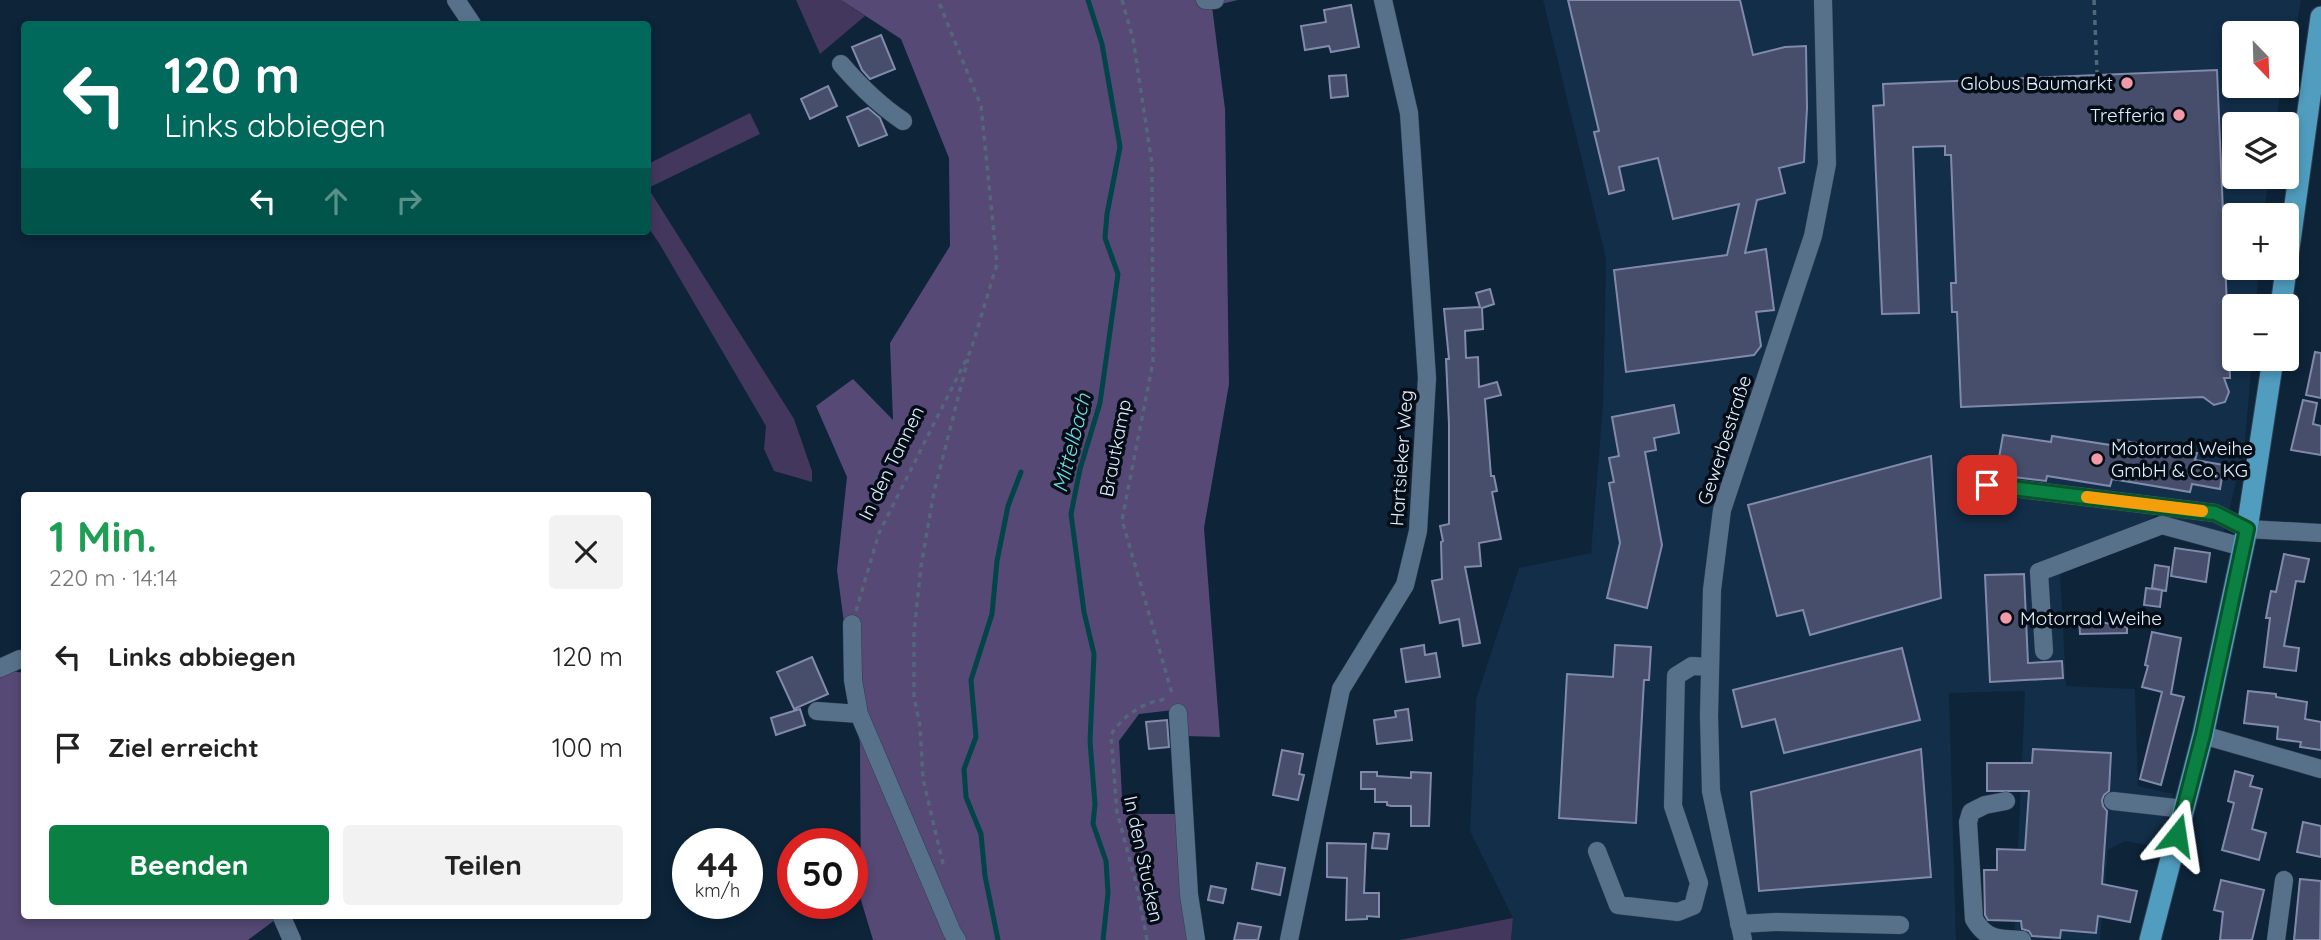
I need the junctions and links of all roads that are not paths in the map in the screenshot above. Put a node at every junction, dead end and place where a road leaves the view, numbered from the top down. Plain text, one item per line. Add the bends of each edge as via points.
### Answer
1 (456, 0) edge
2 (1205, 0) edge
3 (1216, 0) edge
4 (1383, 0) edge
5 (1823, 0) edge
6 (2321, 17) edge
7 (470, 21) edge
8 (841, 64) dead end
9 (902, 121) dead end
10 (2283, 294) edge
11 (2271, 371) edge
12 (1987, 485) dead end
13 (2321, 533) edge
14 (2245, 538) junction
15 (852, 624) road end
16 (2043, 651) dead end
17 (21, 659) edge
18 (1710, 667) junction
19 (0, 668) edge
20 (1176, 706) road end
21 (817, 711) dead end
22 (859, 714) junction
23 (2203, 735) junction
24 (2321, 769) edge
25 (2006, 801) dead end
26 (2113, 801) dead end
27 (2184, 809) junction
28 (1597, 851) dead end
29 (2284, 880) dead end
30 (283, 919) edge
31 (1900, 925) dead end
32 (1741, 932) edge
33 (292, 940) edge
34 (957, 940) edge
35 (1196, 940) edge
36 (1289, 940) edge
37 (2022, 940) edge
38 (2150, 940) edge
39 (2276, 940) edge

1 - 7 street
2 - 3 street
4 - 36 street, Hartsieker Weg via 1409,113 1427,378 1418,531 1405,584 1341,689
5 - 18 street, Gewerbestraße via 1827,164 1813,236 1722,510 1712,590
6 - 10 main road
8 - 9 street
11 - 14 main road
12 - 14 street via 2215,513
13 - 14 street
14 - 16 street via 2162,526 2039,572
14 - 23 main road
15 - 22 street
17 - 19 street
18 - 28 street via 1692,666 1676,676 1673,806 1699,883 1693,906 1678,912 1618,905
18 - 32 street, Gewerbestraße via 1711,791
20 - 35 street
21 - 22 street
22 - 34 street
23 - 24 street
23 - 27 main road
25 - 37 street via 1971,812 1968,822 1974,919 1990,937
26 - 27 street
27 - 38 main road
29 - 39 street
30 - 33 street
31 - 32 street via 1775,922

